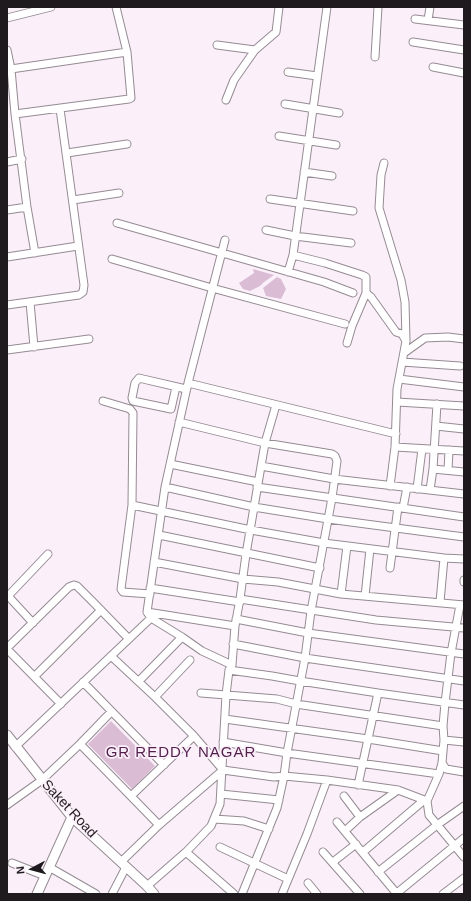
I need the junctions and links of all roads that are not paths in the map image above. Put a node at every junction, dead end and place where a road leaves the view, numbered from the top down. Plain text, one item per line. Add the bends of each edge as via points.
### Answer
1 (51, 7) edge
2 (116, 7) edge
3 (279, 7) edge
4 (327, 7) edge
5 (378, 7) edge
6 (430, 7) edge
7 (7, 18) edge
8 (415, 19) dead end
9 (428, 20) junction
10 (464, 25) edge
11 (413, 42) dead end
12 (217, 45) dead end
13 (7, 50) edge
14 (255, 50) junction
15 (464, 50) edge
16 (127, 52) junction
17 (375, 57) dead end
18 (433, 67) dead end
19 (11, 70) junction
20 (288, 72) dead end
21 (464, 73) edge
22 (317, 76) junction
23 (226, 100) dead end
24 (285, 104) dead end
25 (312, 108) junction
26 (60, 109) junction
27 (338, 113) dead end
28 (15, 114) junction
29 (279, 136) dead end
30 (308, 140) junction
31 (127, 144) dead end
32 (336, 144) dead end
33 (67, 153) junction
34 (22, 159) junction
35 (7, 162) edge
36 (384, 164) dead end
37 (304, 172) junction
38 (332, 176) dead end
39 (119, 194) dead end
40 (270, 199) dead end
41 (72, 200) junction
42 (300, 204) junction
43 (27, 207) junction
44 (7, 210) edge
45 (353, 211) dead end
46 (117, 223) dead end
47 (266, 230) dead end
48 (295, 236) junction
49 (225, 240) dead end
50 (351, 243) dead end
51 (78, 246) junction
52 (35, 253) junction
53 (222, 253) junction
54 (293, 255) junction
55 (7, 257) edge
56 (112, 259) dead end
57 (288, 272) junction
58 (212, 288) junction
59 (353, 293) dead end
60 (366, 293) junction
61 (30, 302) junction
62 (7, 305) edge
63 (345, 324) dead end
64 (89, 339) dead end
65 (464, 339) edge
66 (406, 341) junction
67 (346, 343) dead end
68 (34, 347) junction
69 (7, 350) edge
70 (404, 354) junction
71 (402, 362) junction
72 (460, 366) dead end
73 (399, 379) junction
74 (187, 386) junction
75 (176, 387) junction
76 (464, 387) edge
77 (103, 401) dead end
78 (397, 402) junction
79 (437, 404) junction
80 (276, 405) junction
81 (464, 406) edge
82 (179, 422) junction
83 (436, 426) junction
84 (464, 429) edge
85 (396, 434) junction
86 (265, 443) junction
87 (395, 447) junction
88 (422, 449) junction
89 (434, 449) junction
90 (449, 450) junction
91 (464, 451) edge
92 (170, 464) junction
93 (261, 466) junction
94 (433, 469) junction
95 (448, 470) junction
96 (464, 472) edge
97 (334, 479) junction
98 (258, 484) junction
99 (390, 486) junction
100 (165, 487) junction
101 (407, 487) junction
102 (417, 489) junction
103 (430, 490) junction
104 (464, 494) edge
105 (332, 498) junction
106 (132, 506) junction
107 (254, 507) junction
108 (400, 508) junction
109 (162, 512) junction
110 (464, 517) edge
111 (328, 520) junction
112 (395, 528) junction
113 (251, 530) junction
114 (159, 535) junction
115 (464, 537) edge
116 (324, 543) junction
117 (347, 546) junction
118 (370, 549) junction
119 (392, 552) junction
120 (48, 554) dead end
121 (246, 554) junction
122 (444, 558) junction
123 (464, 559) edge
124 (154, 562) junction
125 (320, 568) junction
126 (390, 568) dead end
127 (243, 578) junction
128 (316, 590) junction
129 (150, 591) junction
130 (341, 594) junction
131 (365, 596) junction
132 (240, 600) junction
133 (440, 602) junction
134 (462, 605) edge
135 (101, 610) junction
136 (312, 611) junction
137 (149, 615) junction
138 (235, 622) junction
139 (33, 623) junction
140 (456, 627) junction
141 (464, 628) edge
142 (308, 633) junction
143 (182, 637) junction
144 (129, 639) junction
145 (233, 644) junction
146 (7, 648) edge
147 (451, 653) junction
148 (464, 654) edge
149 (111, 656) junction
150 (305, 658) junction
151 (190, 660) dead end
152 (230, 667) junction
153 (35, 676) junction
154 (449, 679) junction
155 (138, 681) junction
156 (300, 681) junction
157 (464, 681) edge
158 (83, 682) junction
159 (202, 693) dead end
160 (378, 693) junction
161 (226, 694) junction
162 (155, 697) junction
163 (445, 703) junction
164 (61, 704) junction
165 (296, 704) junction
166 (464, 705) edge
167 (111, 712) junction
168 (373, 716) junction
169 (225, 719) junction
170 (443, 726) junction
171 (292, 728) junction
172 (7, 735) edge
173 (194, 736) junction
174 (368, 739) junction
175 (444, 740) junction
176 (223, 742) junction
177 (464, 742) edge
178 (80, 744) junction
179 (15, 747) junction
180 (443, 751) junction
181 (287, 754) junction
182 (442, 763) junction
183 (362, 764) junction
184 (164, 765) junction
185 (223, 770) junction
186 (464, 772) edge
187 (439, 774) junction
188 (284, 776) junction
189 (42, 780) junction
190 (327, 780) junction
191 (358, 785) junction
192 (398, 790) junction
193 (221, 794) junction
194 (131, 796) junction
195 (344, 796) dead end
196 (279, 800) junction
197 (425, 801) junction
198 (7, 805) edge
199 (464, 806) edge
200 (72, 817) junction
201 (360, 817) junction
202 (214, 819) junction
203 (337, 822) dead end
204 (436, 825) junction
205 (159, 826) junction
206 (269, 829) junction
207 (345, 830) junction
208 (464, 838) edge
209 (356, 844) junction
210 (455, 846) junction
211 (220, 847) dead end
212 (186, 852) junction
213 (323, 852) dead end
214 (363, 852) junction
215 (464, 857) edge
216 (333, 862) junction
217 (12, 863) dead end
218 (255, 864) junction
219 (124, 865) junction
220 (49, 866) junction
221 (378, 872) junction
222 (45, 876) junction
223 (464, 878) edge
224 (288, 879) junction
225 (308, 883) dead end
226 (147, 886) junction
227 (357, 893) edge
228 (37, 894) edge
229 (96, 894) edge
230 (112, 894) edge
231 (154, 894) edge
232 (234, 894) edge
233 (242, 894) edge
234 (282, 894) edge
235 (317, 894) edge
236 (397, 894) edge
237 (443, 894) edge

1 - 7 street
2 - 16 street
3 - 14 street via 276,32
4 - 22 street
5 - 17 street
6 - 9 street
8 - 9 street
9 - 10 street
11 - 15 street
12 - 14 street
13 - 19 street
14 - 23 street via 234,80
16 - 19 street
16 - 26 street via 131,98
18 - 21 street
19 - 28 street
20 - 22 street
22 - 25 street
24 - 25 street
25 - 27 street
25 - 30 street
26 - 28 street
26 - 33 street
28 - 34 street
29 - 30 street
30 - 32 street
30 - 37 street
31 - 33 street
33 - 41 street
34 - 35 street
34 - 43 street
36 - 66 street via 379,208 401,280 405,302
37 - 38 street
37 - 42 street
39 - 41 street
40 - 42 street
41 - 51 street
42 - 45 street
42 - 48 street
43 - 44 street
43 - 52 street
46 - 53 street
47 - 48 street
48 - 50 street
48 - 54 street
49 - 53 street
51 - 52 street
51 - 61 street via 83,292 79,295
52 - 55 street
53 - 57 street
53 - 58 street
54 - 57 street
54 - 60 street via 366,277
56 - 58 street
57 - 59 street
58 - 63 street
58 - 74 street
60 - 66 street
60 - 67 street
61 - 62 street
61 - 68 street
64 - 68 street
65 - 70 street via 425,338
66 - 70 street
68 - 69 street
70 - 71 street
71 - 72 street
71 - 73 street
73 - 76 street
73 - 78 street
74 - 75 street
74 - 80 street
74 - 82 street
75 - 75 street via 171,409 132,398 135,383 139,378
77 - 106 street via 130,409 133,413
78 - 79 street
78 - 85 street
79 - 81 street
79 - 83 street
80 - 85 street
80 - 86 street
82 - 86 street
82 - 92 street
83 - 84 street
83 - 89 street
85 - 87 street
86 - 93 street
86 - 97 street via 332,454 337,461
87 - 88 street
87 - 99 street
88 - 89 street
88 - 102 street
89 - 90 street
89 - 94 street
90 - 91 street
90 - 95 street
92 - 98 street
92 - 100 street
93 - 97 street
93 - 98 street
94 - 95 street
94 - 103 street
95 - 96 street
97 - 99 street
97 - 105 street
98 - 105 street
98 - 107 street
99 - 101 street
100 - 107 street
100 - 109 street
101 - 102 street
101 - 108 street
102 - 103 street
103 - 104 street
105 - 108 street
105 - 111 street
106 - 109 street
106 - 129 street via 121,589 123,592
107 - 111 street
107 - 113 street
108 - 110 street
108 - 112 street
109 - 113 street
109 - 114 street
111 - 112 street
111 - 116 street
112 - 115 street
112 - 119 street
113 - 116 street
113 - 121 street
114 - 121 street
114 - 124 street
116 - 117 street
116 - 125 street
117 - 118 street
117 - 130 street
118 - 119 street
118 - 131 street
119 - 122 street
119 - 126 street
120 - 139 street via 9,597
121 - 125 street
121 - 127 street
122 - 123 street
122 - 133 street
124 - 127 street
124 - 129 street
125 - 128 street
127 - 128 street
127 - 132 street
128 - 130 street
128 - 136 street
129 - 132 street
129 - 137 street
130 - 131 street
131 - 133 street
132 - 136 street
132 - 138 street
133 - 134 street
134 - 140 street
135 - 139 street via 74,585
135 - 144 street
135 - 153 street
136 - 140 street
136 - 142 street
137 - 138 street
137 - 143 street
137 - 144 street
138 - 142 street
138 - 145 street
139 - 146 street
140 - 141 street
140 - 147 street
142 - 147 street
142 - 150 street
143 - 152 street
143 - 155 street
144 - 149 street
145 - 150 street
145 - 152 street
146 - 153 street
147 - 148 street
147 - 154 street
149 - 155 street
149 - 158 street
150 - 154 street
150 - 156 street
151 - 162 street
152 - 156 street
152 - 161 street
153 - 164 street
154 - 157 street
154 - 163 street
155 - 162 street
156 - 160 street
156 - 165 street
158 - 164 street
158 - 167 street
159 - 161 street
160 - 163 street
160 - 168 street
161 - 165 street via 277,699
161 - 169 street
162 - 173 street
163 - 166 street
163 - 170 street
164 - 179 street
165 - 168 street
165 - 171 street
167 - 178 street
167 - 184 street
168 - 170 street
168 - 174 street
169 - 171 street
169 - 176 street
170 - 175 street
171 - 174 street
171 - 181 street
172 - 179 street, Saket Road
173 - 184 street
173 - 185 street
174 - 180 street
174 - 183 street
175 - 177 street
175 - 180 street
176 - 181 street
176 - 185 street
178 - 189 street
178 - 194 street
179 - 189 street, Saket Road
180 - 182 street
181 - 183 street
181 - 188 street
182 - 186 street via 446,769
182 - 187 street
183 - 187 street
183 - 191 street
184 - 194 street
185 - 188 street
185 - 193 street
185 - 205 street
187 - 197 street
188 - 190 street
188 - 196 street
189 - 198 street
189 - 200 street, Saket Road
190 - 191 street
190 - 224 street
191 - 192 street
192 - 197 street
192 - 201 street
193 - 196 street
193 - 202 street
194 - 205 street
195 - 201 street
196 - 206 street
197 - 204 street via 429,815
197 - 214 street
199 - 204 street
200 - 219 street, Saket Road
200 - 220 street
201 - 207 street
202 - 206 street via 244,822
202 - 212 street via 211,826
203 - 207 street
204 - 210 street
204 - 221 street
205 - 219 street
206 - 218 street
207 - 209 street
208 - 210 street
209 - 214 street
209 - 216 street
210 - 215 street
210 - 236 street
211 - 218 street
212 - 226 street
212 - 232 street
213 - 216 street
214 - 221 street
216 - 227 street
217 - 222 street
218 - 224 street
218 - 233 street
219 - 226 street, Saket Road
219 - 230 street
220 - 222 street
220 - 229 street
221 - 236 street
222 - 228 street
223 - 237 street
224 - 234 street
225 - 235 street
226 - 231 street, Saket Road

